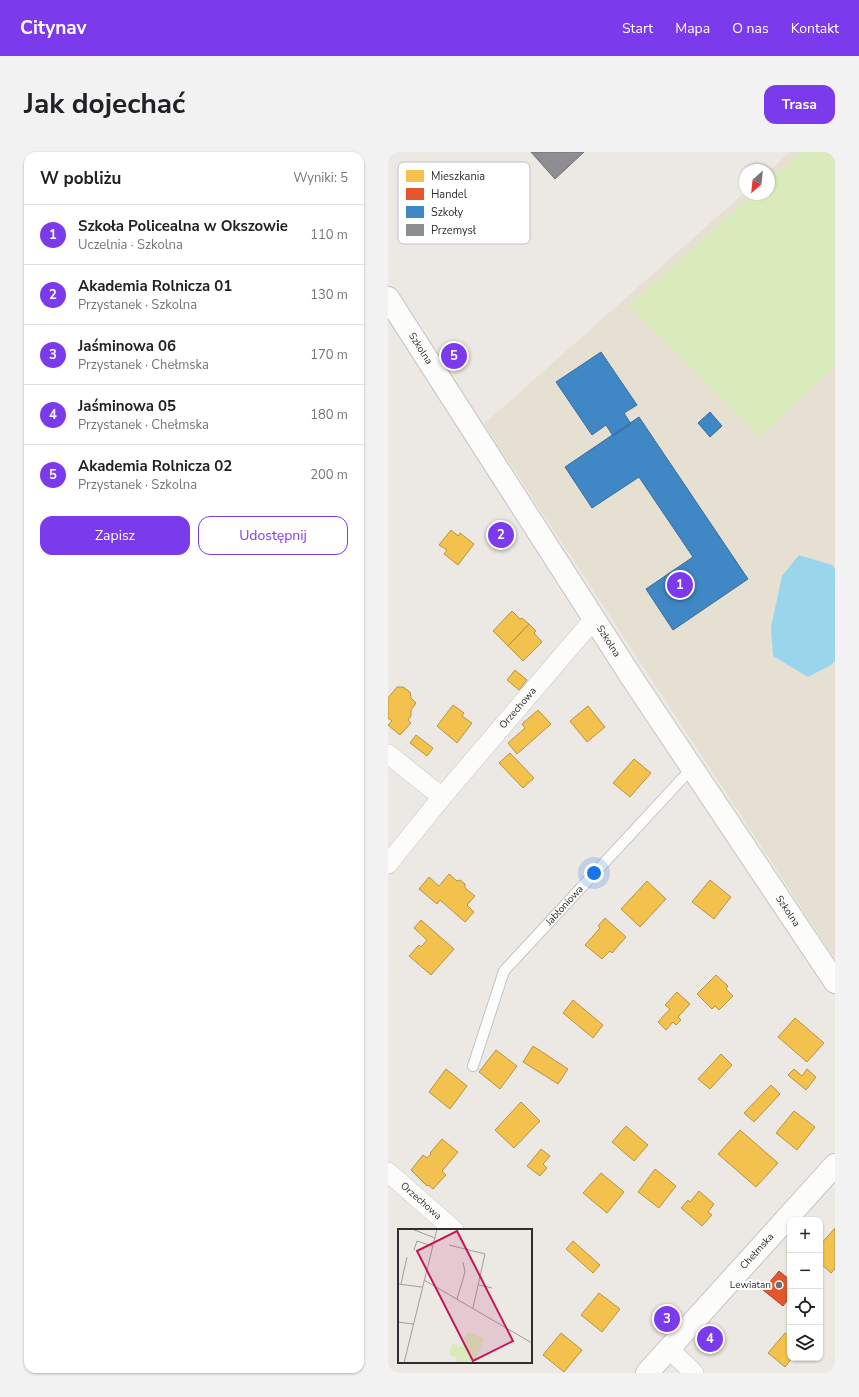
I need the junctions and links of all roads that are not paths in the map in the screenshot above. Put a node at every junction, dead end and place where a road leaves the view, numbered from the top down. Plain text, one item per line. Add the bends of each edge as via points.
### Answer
1 (388, 298) edge
2 (594, 619) junction
3 (388, 754) edge
4 (693, 767) junction
5 (442, 797) junction
6 (388, 864) edge
7 (835, 982) edge
8 (473, 1066) dead end
9 (835, 1165) edge
10 (388, 1172) edge
11 (453, 1229) edge
12 (669, 1349) junction
13 (647, 1373) edge
14 (694, 1373) edge

1 - 2 street, Szkolna
2 - 4 street, Szkolna
2 - 5 street, Orzechowa
3 - 5 street
4 - 7 street, Szkolna
4 - 8 lane, Jabłoniowa via 504,972
5 - 6 street, Orzechowa
9 - 12 street, Chełmska
10 - 11 street, Orzechowa
12 - 13 street, Chełmska
12 - 14 street

